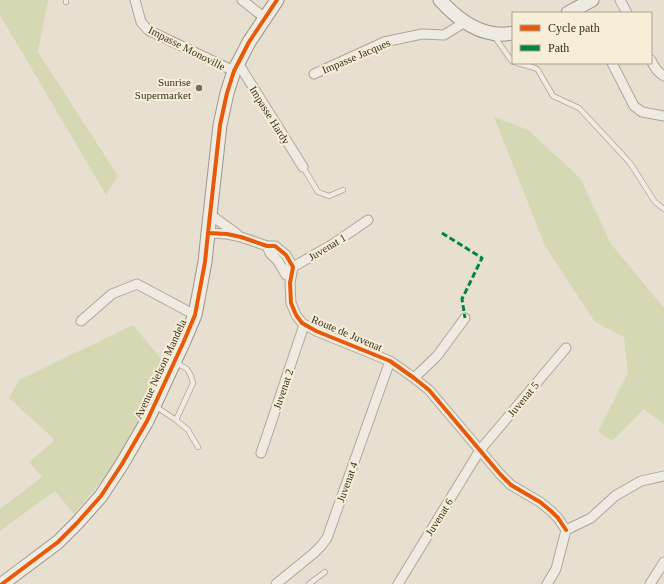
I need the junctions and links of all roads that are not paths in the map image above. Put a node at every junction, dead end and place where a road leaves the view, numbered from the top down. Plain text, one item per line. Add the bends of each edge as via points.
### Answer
1 (135, 0) edge
2 (242, 0) edge
3 (277, 0) edge
4 (440, 0) edge
5 (620, 0) edge
6 (587, 6) edge
7 (571, 12) edge
8 (626, 12) edge
9 (265, 18) junction
10 (465, 22) junction
11 (491, 33) junction
12 (512, 33) edge
13 (512, 61) edge
14 (652, 62) edge
15 (521, 64) edge
16 (613, 64) edge
17 (236, 67) junction
18 (314, 74) dead end
19 (664, 76) edge
20 (664, 116) edge
21 (302, 167) joint
22 (343, 190) dead end
23 (664, 209) edge
24 (210, 214) junction
25 (368, 220) dead end
26 (208, 233) junction
27 (241, 237) junction
28 (267, 246) junction
29 (293, 267) junction
30 (284, 270) junction
31 (290, 283) junction
32 (195, 314) junction
33 (465, 318) dead end
34 (81, 321) dead end
35 (304, 325) junction
36 (566, 348) dead end
37 (174, 361) junction
38 (390, 361) junction
39 (414, 378) junction
40 (154, 406) junction
41 (176, 420) junction
42 (198, 447) dead end
43 (480, 450) junction
44 (261, 453) dead end
45 (664, 476) edge
46 (566, 530) junction
47 (664, 562) edge
48 (326, 572) dead end
49 (2, 584) edge
50 (276, 584) edge
51 (309, 584) edge
52 (398, 584) edge
53 (547, 584) edge
54 (650, 584) edge

1 - 17 street, Impasse Monoville via 141,22 148,30
2 - 9 street
3 - 9 street, Avenue Nelson Mandela
4 - 10 street
5 - 8 street
6 - 7 street
9 - 17 street, Avenue Nelson Mandela
10 - 11 street via 476,29
10 - 18 street, Impasse Jacques via 444,35 422,34 384,42
11 - 12 street
11 - 13 lane
14 - 19 street via 656,70
15 - 23 lane via 538,70 553,96 579,108 630,163 655,202
16 - 20 street via 634,106 642,112
17 - 21 street, Impasse Hardy
17 - 24 street, Avenue Nelson Mandela via 220,125
21 - 22 lane via 318,192 329,196
24 - 26 street, Avenue Nelson Mandela
24 - 27 street
25 - 29 street, Juvenat 1
26 - 27 street
26 - 32 street, Avenue Nelson Mandela
27 - 28 street
28 - 29 street via 275,246 286,255
28 - 30 street, Route de Juvenat
29 - 30 street, Juvenat 1
29 - 31 street, Route de Juvenat
30 - 31 street, Route de Juvenat
31 - 35 street, Route de Juvenat via 291,304
32 - 34 street via 137,284 112,294
32 - 37 street, Avenue Nelson Mandela
33 - 39 street via 437,356
35 - 38 street, Route de Juvenat
35 - 44 street, Juvenat 2
36 - 43 street, Juvenat 5
37 - 40 street, Avenue Nelson Mandela
37 - 41 lane via 187,369 193,383
38 - 39 street, Route de Juvenat
38 - 50 street, Juvenat 4 via 327,538 322,546
39 - 43 street, Route de Juvenat via 429,390
40 - 41 lane
40 - 49 street, Avenue Nelson Mandela via 101,496 58,542
41 - 42 lane via 188,430
43 - 46 street, Route de Juvenat via 511,485 540,502 558,518
43 - 52 street, Juvenat 6
45 - 46 street via 641,481 614,496 591,518
46 - 53 street via 556,569
47 - 54 street
48 - 51 lane

